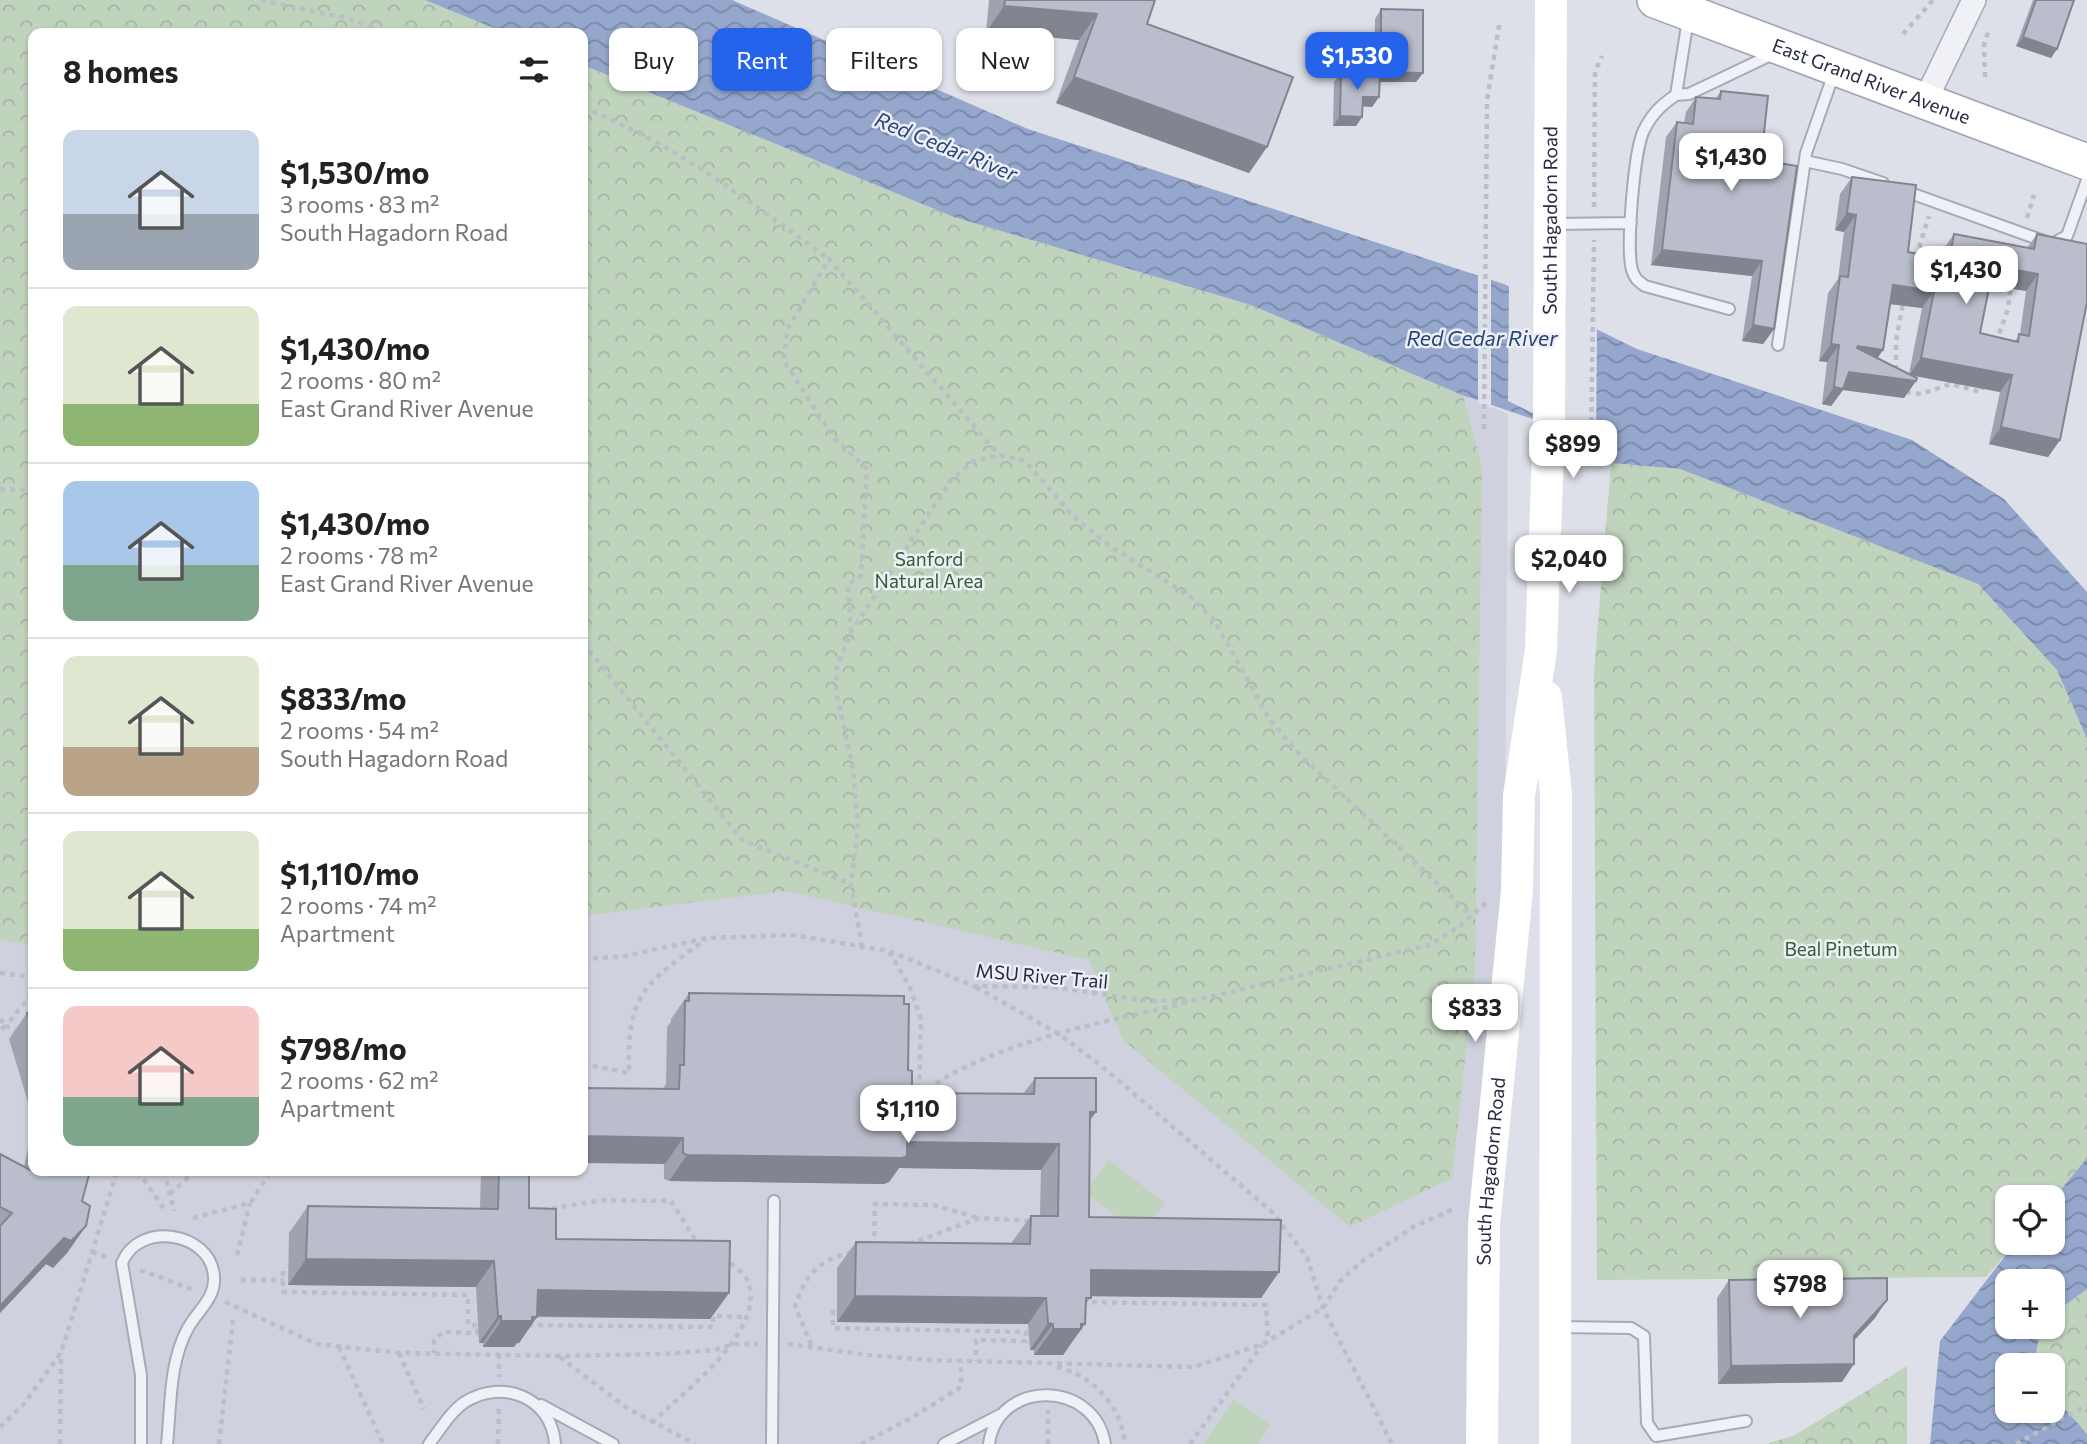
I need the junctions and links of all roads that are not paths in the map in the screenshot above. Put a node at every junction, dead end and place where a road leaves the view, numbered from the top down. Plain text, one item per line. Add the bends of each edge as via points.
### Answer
1 (1551, 0) edge
2 (1655, 0) edge
3 (1974, 0) edge
4 (1689, 12) junction
5 (1785, 48) junction
6 (1836, 67) junction
7 (1676, 95) junction
8 (1925, 101) junction
9 (1805, 161) junction
10 (2087, 162) edge
11 (2087, 180) edge
12 (1631, 223) junction
13 (1551, 224) junction
14 (1729, 309) dead end
15 (1778, 345) edge
16 (1541, 650) junction
17 (774, 1201) dead end
18 (1555, 1327) junction
19 (527, 1397) junction
20 (1002, 1414) junction
21 (1746, 1421) dead end
22 (141, 1444) edge
23 (167, 1444) edge
24 (429, 1444) edge
25 (555, 1444) edge
26 (613, 1444) edge
27 (772, 1444) edge
28 (944, 1444) edge
29 (989, 1444) edge
30 (1105, 1444) edge
31 (1482, 1444) edge
32 (1555, 1444) edge

1 - 13 street, South Hagadorn Road
2 - 4 main road, East Grand River Avenue
3 - 8 street
4 - 5 main road, East Grand River Avenue
4 - 7 lane
5 - 6 main road, East Grand River Avenue
5 - 7 lane via 1689,94
6 - 8 main road, East Grand River Avenue
6 - 9 lane
7 - 12 lane via 1657,108 1642,133
8 - 10 main road, East Grand River Avenue
9 - 11 lane via 1842,169 2052,244 2067,236
9 - 15 lane
12 - 13 lane
12 - 14 lane via 1631,268 1636,280
13 - 16 street, South Hagadorn Road
16 - 18 street, South Hagadorn Road via 1556,795
16 - 31 street, South Hagadorn Road via 1519,796 1517,890 1484,1224
17 - 27 lane
18 - 21 lane via 1639,1330 1647,1344 1647,1423 1656,1436
18 - 32 street, South Hagadorn Road
19 - 24 lane via 499,1390 475,1397 454,1410
19 - 25 lane via 547,1415
19 - 26 lane
20 - 28 lane
20 - 29 lane
20 - 30 lane via 1031,1396 1070,1398 1092,1415
22 - 23 lane via 141,1375 122,1263 139,1240 157,1236 190,1242 210,1263 214,1275 211,1297 188,1328 177,1354

